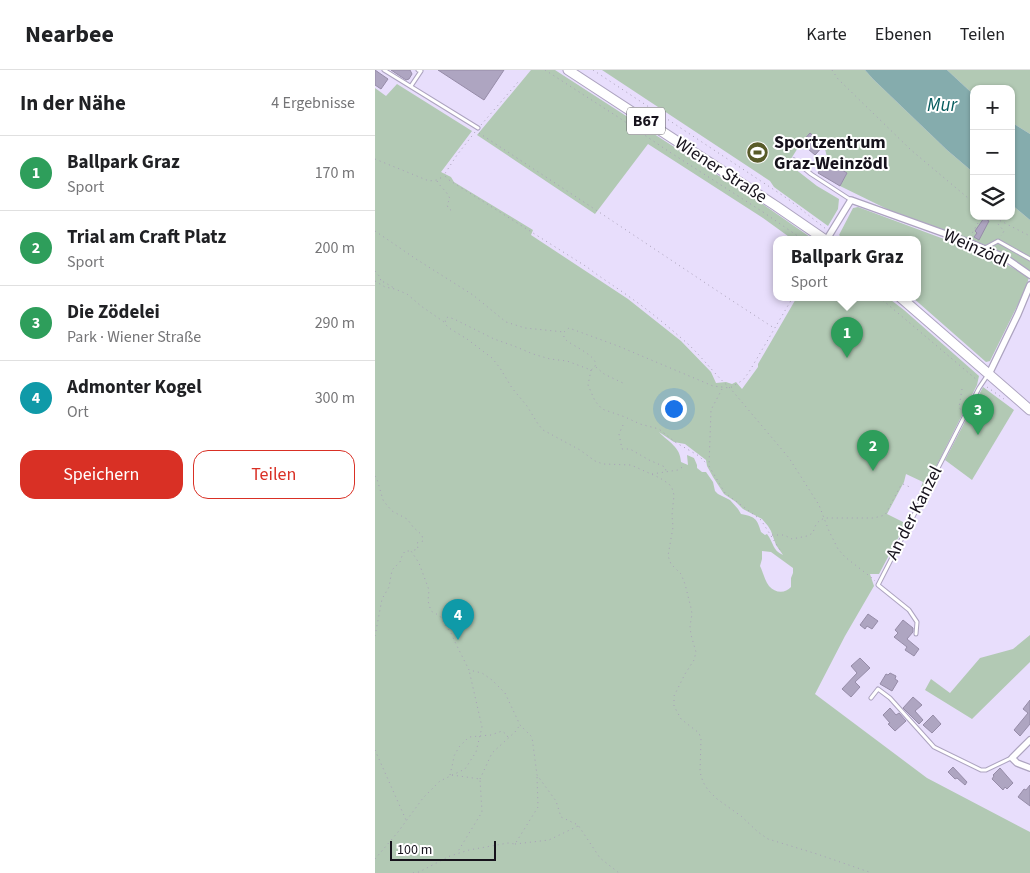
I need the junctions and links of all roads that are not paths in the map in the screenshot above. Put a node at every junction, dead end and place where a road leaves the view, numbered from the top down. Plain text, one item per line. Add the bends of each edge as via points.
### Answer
1 (384, 70) edge
2 (419, 70) edge
3 (567, 70) edge
4 (411, 86) junction
5 (478, 128) road end
6 (794, 160) dead end
7 (851, 200) junction
8 (825, 236) edge
9 (828, 236) edge
10 (984, 249) junction
11 (1030, 259) edge
12 (1030, 275) edge
13 (1030, 286) edge
14 (905, 301) edge
15 (989, 374) junction
16 (1029, 408) edge
17 (916, 634) dead end
18 (871, 698) dead end
19 (1030, 740) edge
20 (1012, 758) junction
21 (1030, 768) edge

1 - 4 lane
2 - 4 lane
3 - 8 main road, Wiener Straße / B67
4 - 5 lane
6 - 7 lane
7 - 9 street
7 - 10 street, Weinzödl
10 - 11 lane via 998,241
10 - 12 street, Weinzödl
13 - 15 street
14 - 15 main road
15 - 16 main road
15 - 17 lane, An der Kanzel via 878,585 909,610 917,622
18 - 20 lane via 878,689 934,747 981,770
19 - 20 street
20 - 21 street

